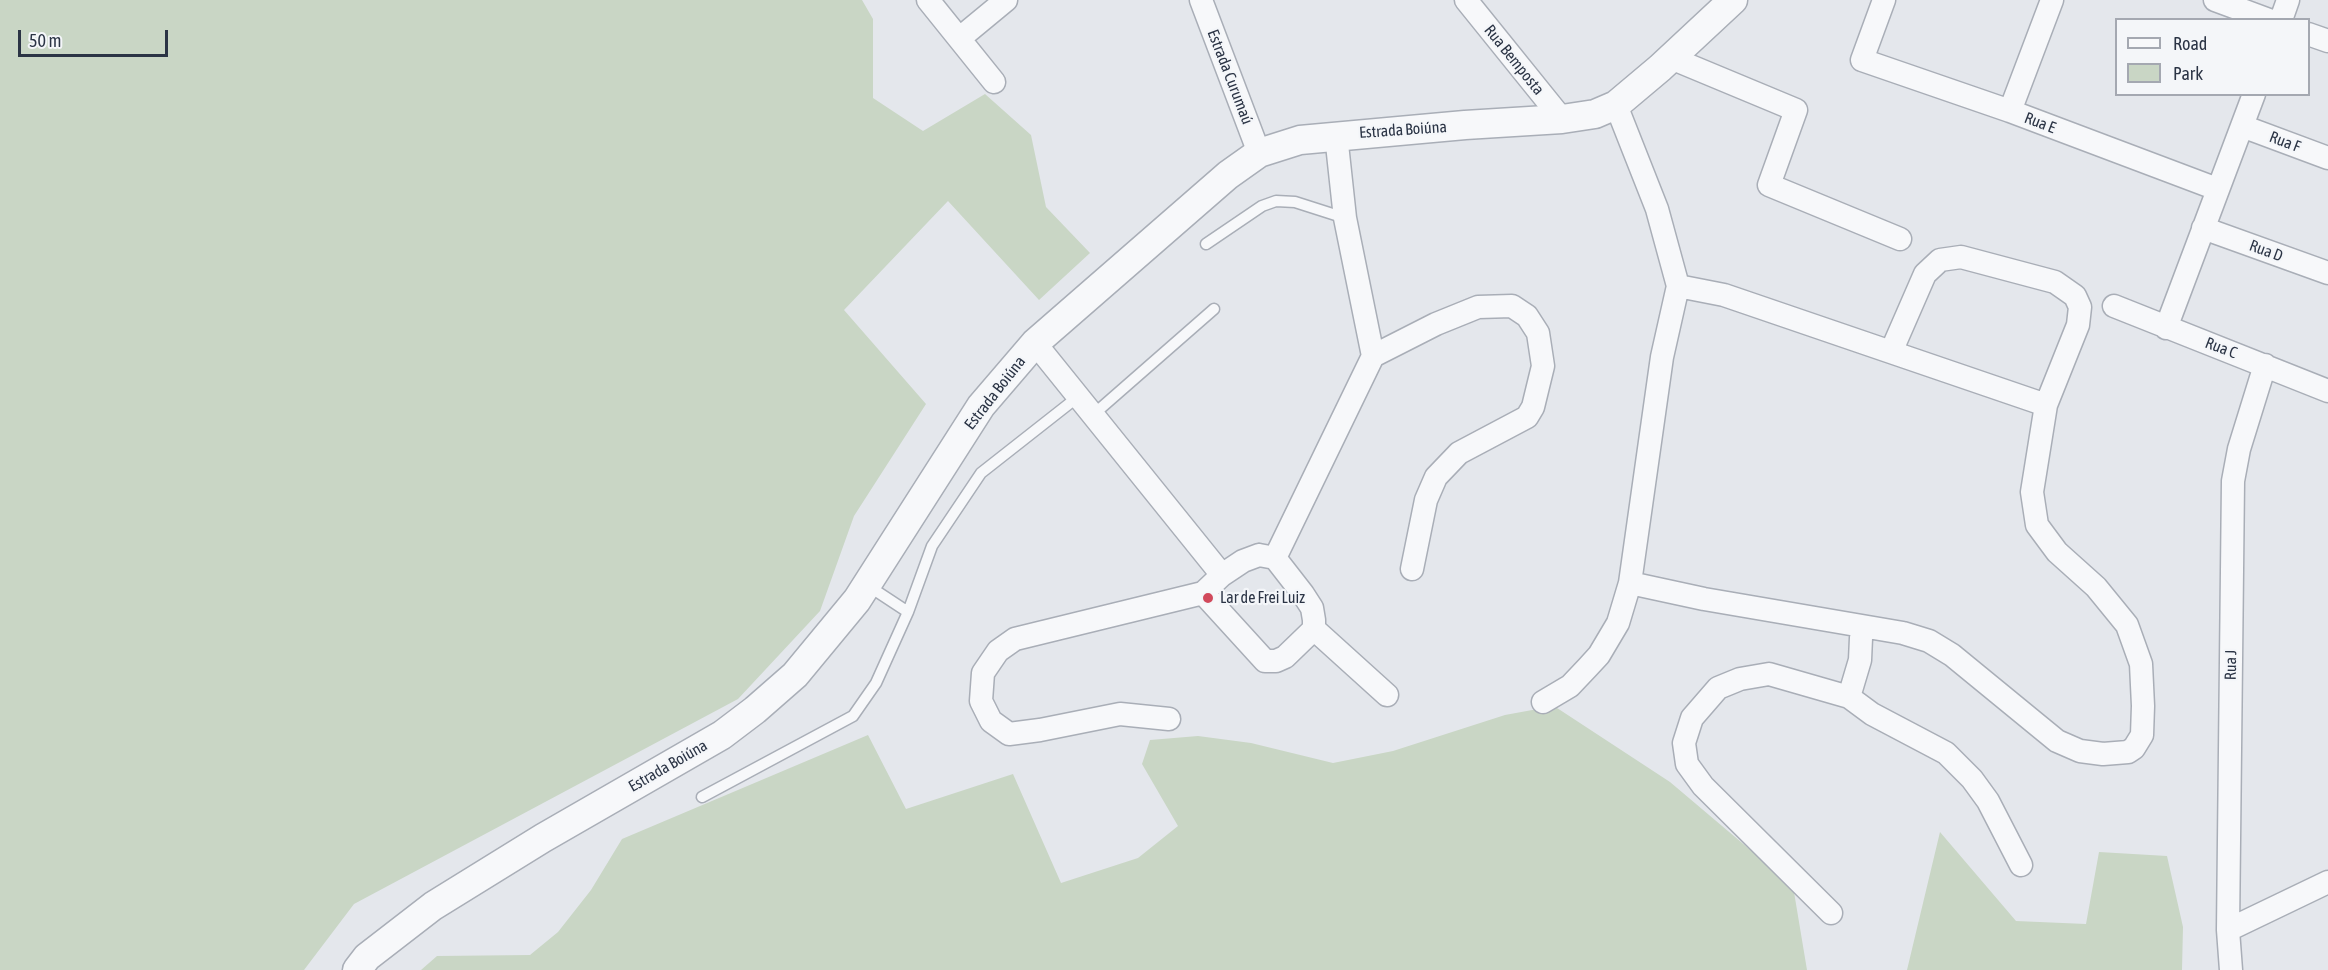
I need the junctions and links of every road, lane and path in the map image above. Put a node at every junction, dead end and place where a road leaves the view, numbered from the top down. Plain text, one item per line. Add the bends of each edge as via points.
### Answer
1 (928, 0) edge
2 (1006, 0) edge
3 (1201, 0) edge
4 (1466, 0) edge
5 (1733, 0) edge
6 (1884, 0) edge
7 (2052, 0) edge
8 (2215, 0) edge
9 (2288, 0) edge
10 (2264, 18) edge
11 (2282, 18) edge
12 (2310, 35) edge
13 (960, 38) junction
14 (2328, 41) edge
15 (1671, 58) junction
16 (994, 82) dead end
17 (2253, 96) edge
18 (1616, 105) junction
19 (2010, 111) junction
20 (1562, 120) junction
21 (2242, 126) junction
22 (1336, 135) junction
23 (1259, 153) junction
24 (2328, 158) edge
25 (2217, 189) junction
26 (1344, 218) junction
27 (2203, 228) junction
28 (1900, 239) dead end
29 (1206, 244) dead end
30 (2328, 273) edge
31 (1678, 286) junction
32 (2114, 306) dead end
33 (1214, 309) dead end
34 (2166, 328) junction
35 (1035, 343) junction
36 (1890, 351) junction
37 (1373, 356) junction
38 (2265, 365) junction
39 (2328, 391) edge
40 (1078, 396) junction
41 (2046, 405) junction
42 (1094, 414) junction
43 (1275, 558) junction
44 (1412, 569) dead end
45 (1222, 575) junction
46 (1630, 583) junction
47 (866, 585) junction
48 (1203, 593) junction
49 (908, 612) junction
50 (1863, 628) junction
51 (1314, 629) junction
52 (1387, 695) dead end
53 (1849, 697) junction
54 (1543, 702) dead end
55 (1169, 719) dead end
56 (702, 797) dead end
57 (2021, 865) dead end
58 (2328, 882) edge
59 (1831, 913) dead end
60 (2228, 930) junction
61 (357, 970) edge
62 (2231, 970) edge

1 - 13 street
2 - 13 street
3 - 23 street, Estrada Curumaú
4 - 20 street, Rua Bemposta
5 - 15 street, Estrada Boiúna
6 - 19 street, Rua E via 1862,60
7 - 19 street
8 - 10 street
9 - 11 street
12 - 14 street
13 - 16 street
15 - 18 street, Estrada Boiúna
15 - 28 street via 1796,110 1769,185
17 - 21 street
18 - 20 street, Estrada Boiúna via 1595,114
18 - 31 street via 1657,209
19 - 25 street, Rua E
20 - 22 street, Estrada Boiúna
21 - 24 street, Rua F
21 - 25 street
22 - 23 street, Estrada Boiúna via 1300,140
22 - 26 street
23 - 35 street, Estrada Boiúna via 1206,194
25 - 27 street
26 - 29 lane via 1295,202 1276,201 1262,206
26 - 37 street
27 - 30 street, Rua D
27 - 34 street
31 - 36 street via 1724,295
31 - 46 street via 1662,357
32 - 34 street, Rua C
33 - 42 lane
34 - 38 street, Rua C
35 - 40 street
35 - 47 street, Estrada Boiúna via 981,406
36 - 41 street
36 - 41 street via 1925,274 1940,260 1961,257 2055,282 2075,296 2080,308 2078,325
37 - 43 street
37 - 44 street via 1478,307 1512,306 1527,316 1538,333 1543,366 1533,407 1527,417 1458,453 1436,477 1426,500
38 - 39 street, Rua C
38 - 60 street, Rua J via 2239,448 2234,481
40 - 42 street
40 - 49 lane via 981,473 932,546
41 - 50 street via 2032,492 2037,525 2057,552 2096,587 2127,625 2141,664 2142,735 2134,748 2103,754 2080,751 2057,741 1936,645 1903,633
42 - 45 street
43 - 45 street via 1259,555
43 - 51 street via 1312,608
45 - 48 street
46 - 50 street
46 - 54 street via 1618,623 1599,655 1570,686
47 - 49 lane
47 - 61 street, Estrada Boiúna via 795,675 722,735 434,906 367,957
48 - 51 street via 1265,661 1285,657
48 - 55 street via 1015,639 998,651 983,673 981,701 991,721 1009,734 1120,714
49 - 56 lane via 876,682 853,716
50 - 53 street via 1860,660
51 - 52 street
53 - 57 street via 1872,714 1946,753 1988,801
53 - 59 street via 1768,674 1740,679 1718,688 1692,718 1684,743 1686,764 1703,786
58 - 60 street
60 - 62 street, Rua J

